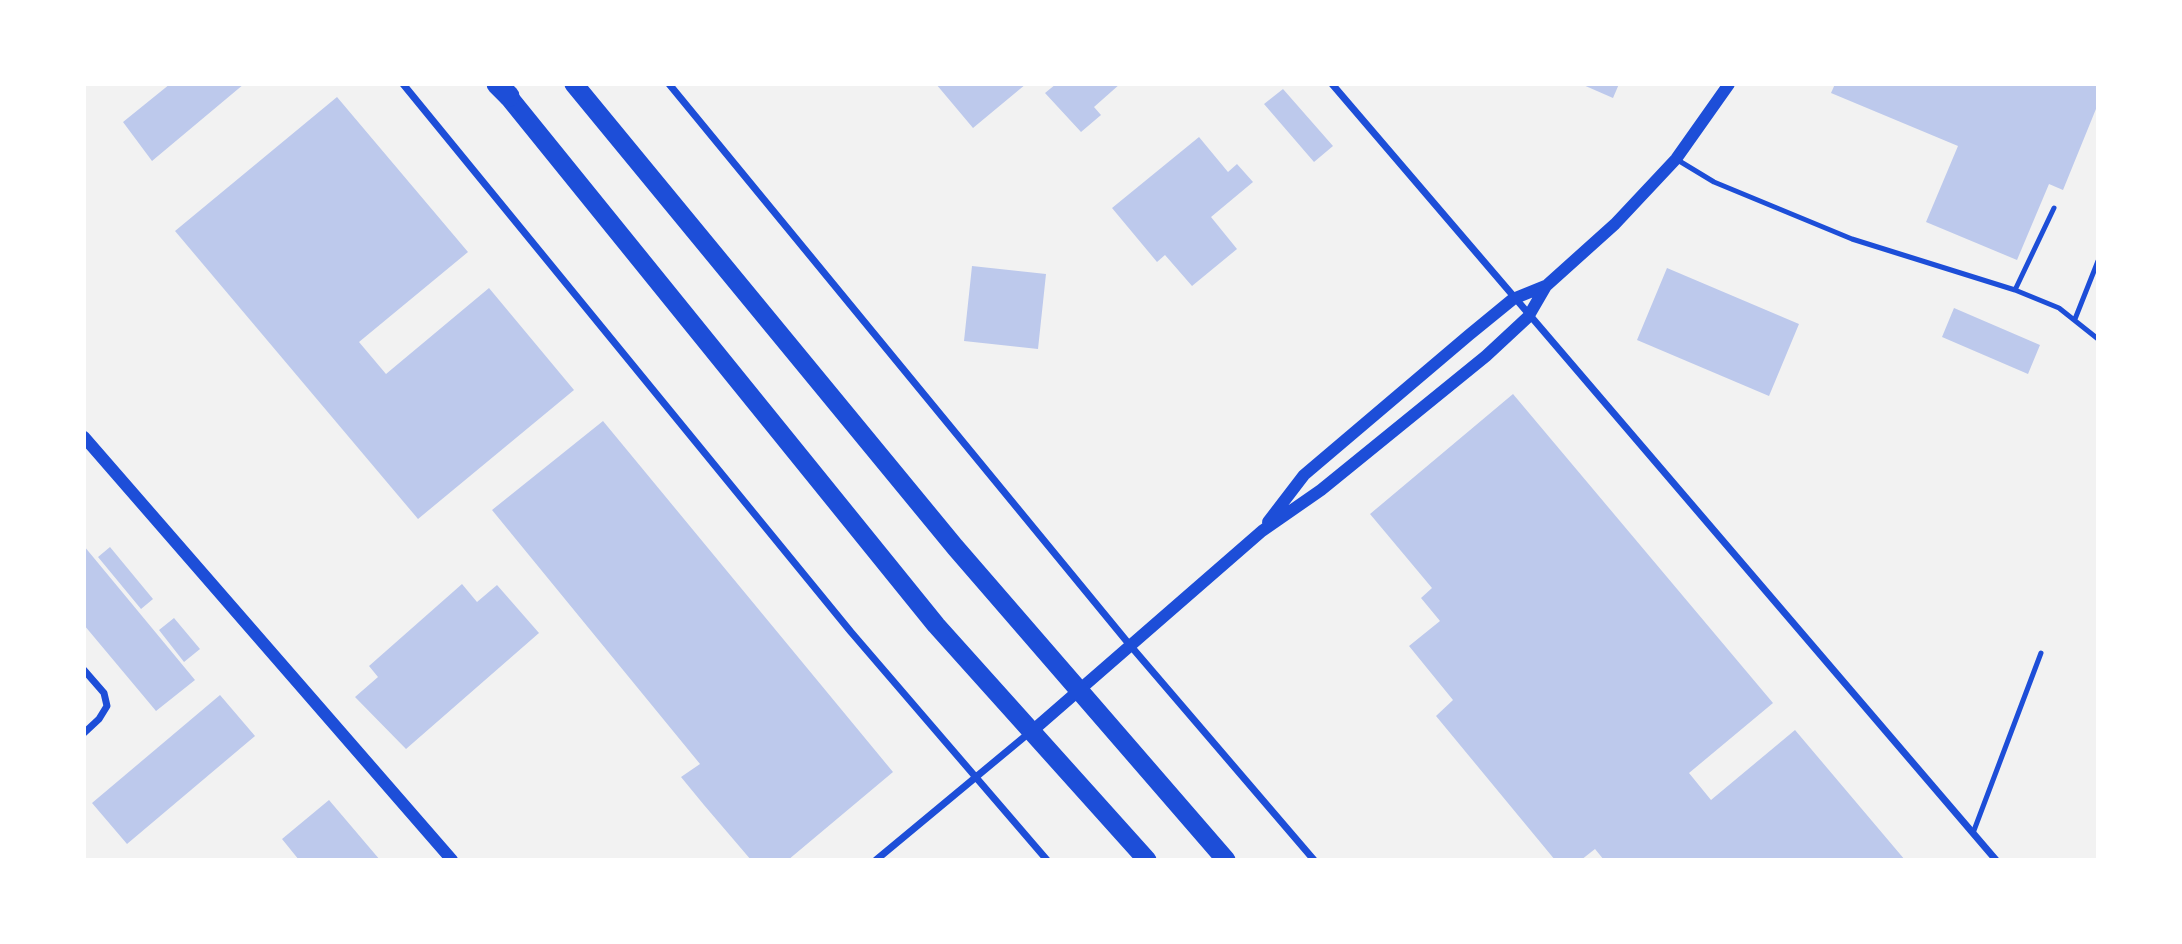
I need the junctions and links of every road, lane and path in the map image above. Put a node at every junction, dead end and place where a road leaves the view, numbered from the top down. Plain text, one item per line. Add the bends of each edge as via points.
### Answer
1 (403, 84) edge
2 (574, 84) edge
3 (669, 84) edge
4 (1332, 84) edge
5 (1729, 84) edge
6 (501, 88) edge
7 (1675, 159) junction
8 (2054, 208) dead end
9 (2098, 261) edge
10 (1546, 286) junction
11 (2015, 290) junction
12 (1513, 299) junction
13 (1528, 317) junction
14 (2075, 319) junction
15 (2098, 339) edge
16 (84, 438) edge
17 (1262, 531) junction
18 (1129, 644) junction
19 (2041, 653) dead end
20 (84, 670) edge
21 (1077, 690) junction
22 (1031, 732) junction
23 (84, 733) edge
24 (975, 780) junction
25 (1973, 833) junction
26 (452, 860) edge
27 (876, 860) edge
28 (1047, 860) edge
29 (1147, 860) edge
30 (1226, 860) edge
31 (1314, 860) edge
32 (1996, 860) edge

1 - 24 street
2 - 21 highway
3 - 18 street
4 - 12 street
5 - 7 street
6 - 22 highway via 912,598
7 - 10 street via 1615,224
7 - 11 lane via 1714,182 1852,239
8 - 11 lane
9 - 14 lane
10 - 12 street
10 - 13 street
11 - 14 lane
12 - 13 street
12 - 17 street via 1304,475
13 - 17 street via 1321,490
13 - 25 street
14 - 15 lane
16 - 26 street
17 - 18 street
18 - 21 street
18 - 31 street
19 - 25 lane
20 - 23 street via 103,693 107,706
21 - 22 street
21 - 30 highway
22 - 24 street
22 - 29 highway
24 - 27 street
24 - 28 street
25 - 32 street

